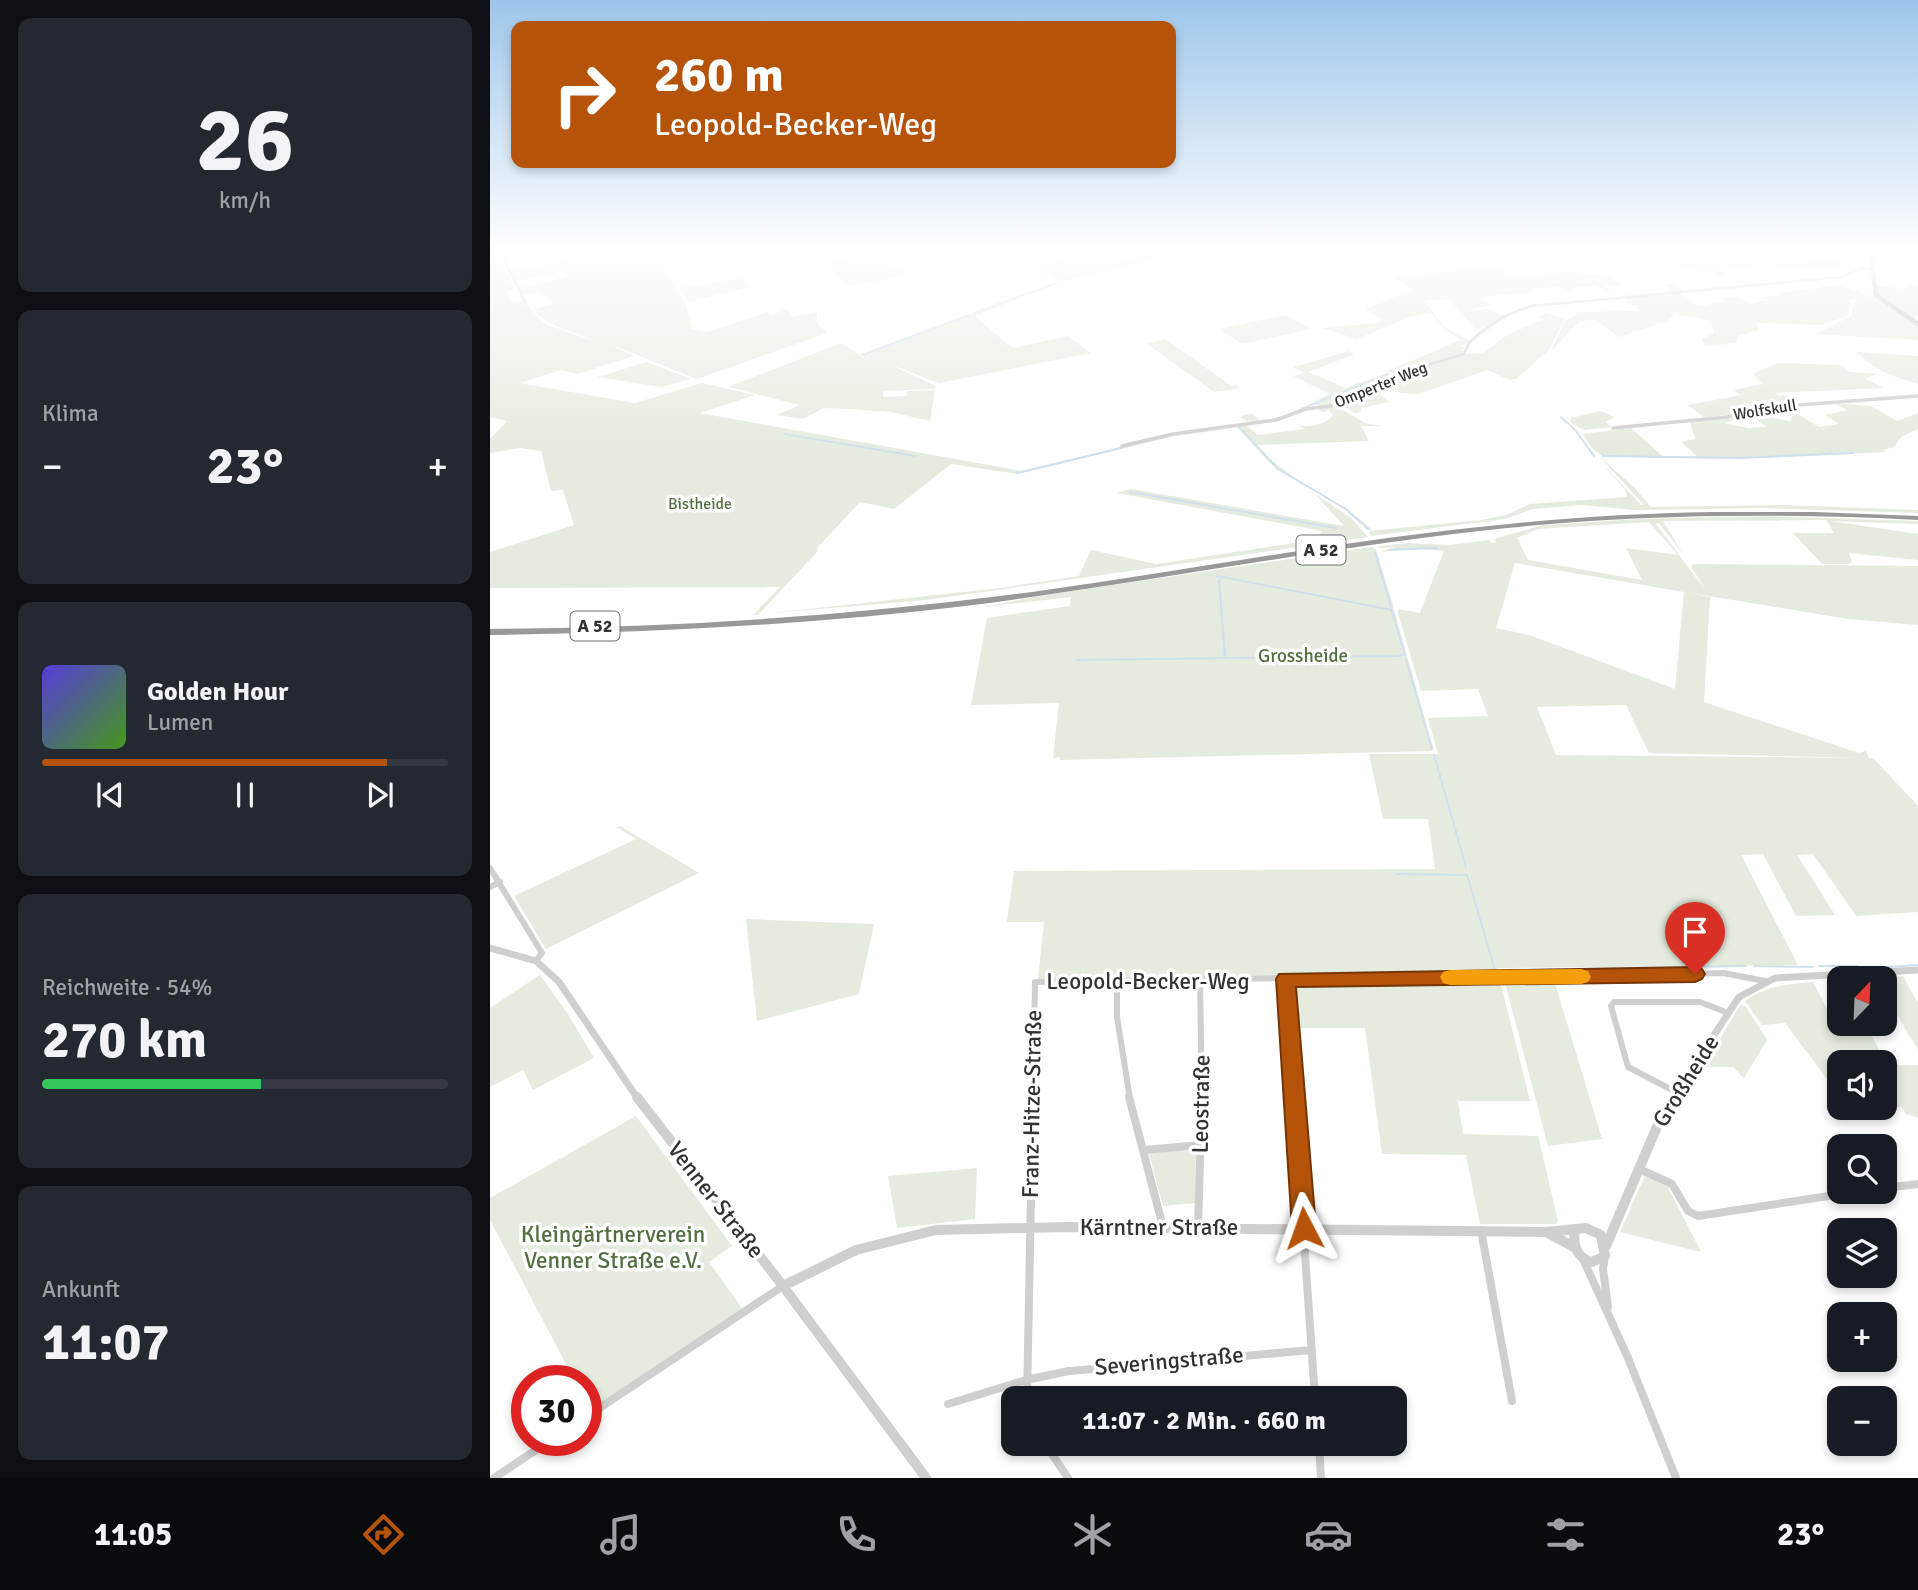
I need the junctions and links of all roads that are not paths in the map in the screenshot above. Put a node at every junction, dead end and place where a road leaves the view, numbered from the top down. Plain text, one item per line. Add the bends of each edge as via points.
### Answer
1 (1504, 317) edge
2 (1918, 396) edge
3 (1613, 428) dead end
4 (1122, 446) dead end
5 (1918, 516) edge
6 (490, 626) edge
7 (490, 632) edge
8 (490, 868) edge
9 (500, 882) junction
10 (490, 887) edge
11 (490, 948) edge
12 (536, 961) junction
13 (1918, 970) edge
14 (1286, 979) junction
15 (1117, 981) junction
16 (1200, 981) junction
17 (1765, 981) junction
18 (1035, 982) joint
19 (1728, 1013) junction
20 (1676, 1092) junction
21 (1201, 1145) junction
22 (1144, 1150) junction
23 (1639, 1169) junction
24 (1918, 1184) edge
25 (1897, 1187) edge
26 (1827, 1196) edge
27 (1616, 1222) junction
28 (1030, 1227) junction
29 (1163, 1227) junction
30 (1198, 1227) junction
31 (1304, 1228) junction
32 (1481, 1230) junction
33 (1575, 1230) junction
34 (1546, 1232) junction
35 (1598, 1232) junction
36 (1574, 1247) junction
37 (1605, 1251) junction
38 (1583, 1259) junction
39 (783, 1286) junction
40 (1611, 1317) junction
41 (1312, 1350) junction
42 (1026, 1380) junction
43 (1026, 1386) edge
44 (1314, 1386) edge
45 (1512, 1401) dead end
46 (948, 1404) dead end
47 (602, 1407) edge
48 (527, 1456) edge
49 (1053, 1456) edge
50 (1320, 1456) edge
51 (494, 1478) edge
52 (926, 1478) edge
53 (1068, 1478) edge
54 (1321, 1478) edge
55 (1676, 1478) edge

1 - 4 street, Omperter Weg via 1466,346 1464,354 1424,366 1338,405
2 - 3 street, Wolfskull via 1816,402 1727,417
5 - 6 highway, A 52 via 1731,510 1558,518 1400,535 872,609 700,622
5 - 7 highway, A 52 via 1744,513 1534,523 902,611 726,626
8 - 9 street
9 - 10 street
9 - 12 street via 541,953
11 - 12 street, Venner Straße
12 - 39 street, Venner Straße via 559,982 632,1091
13 - 17 street, Großheide
14 - 16 street, Leopold-Becker-Weg
14 - 17 street, Leopold-Becker-Weg via 1723,974
14 - 31 street
15 - 16 street, Leopold-Becker-Weg
15 - 18 street, Leopold-Becker-Weg
15 - 22 street via 1125,1081
16 - 21 street, Leostraße
17 - 19 street, Großheide via 1740,997
18 - 28 street, Franz-Hitze-Straße
19 - 20 street, Großheide
19 - 20 street via 1700,1002 1614,1002 1611,1006 1628,1067
20 - 23 street, Großheide
21 - 22 street
21 - 30 street, Leostraße
22 - 29 street
23 - 26 street via 1672,1184 1688,1211 1698,1216
23 - 27 street, Großheide
24 - 25 street
27 - 35 street
27 - 37 street, Großheide
28 - 29 street, Kärntner Straße
28 - 39 street, Kärntner Straße via 936,1230 881,1241
28 - 42 street, Franz-Hitze-Straße
29 - 30 street, Kärntner Straße
30 - 31 street, Kärntner Straße
31 - 32 street, Kärntner Straße
31 - 41 street
32 - 34 street, Kärntner Straße
32 - 45 street
33 - 34 street, Kärntner Straße
33 - 35 street
33 - 36 street
34 - 36 street, Kärntner Straße
35 - 37 street
36 - 38 street
37 - 38 street via 1596,1262
37 - 40 street
38 - 40 street
39 - 47 street
39 - 52 street, Venner Straße
40 - 55 street
41 - 42 street, Severingstraße via 1080,1369
41 - 44 street
42 - 43 street, Franz-Hitze-Straße
42 - 46 street, Severingstraße
48 - 51 street
49 - 53 street
50 - 54 street

